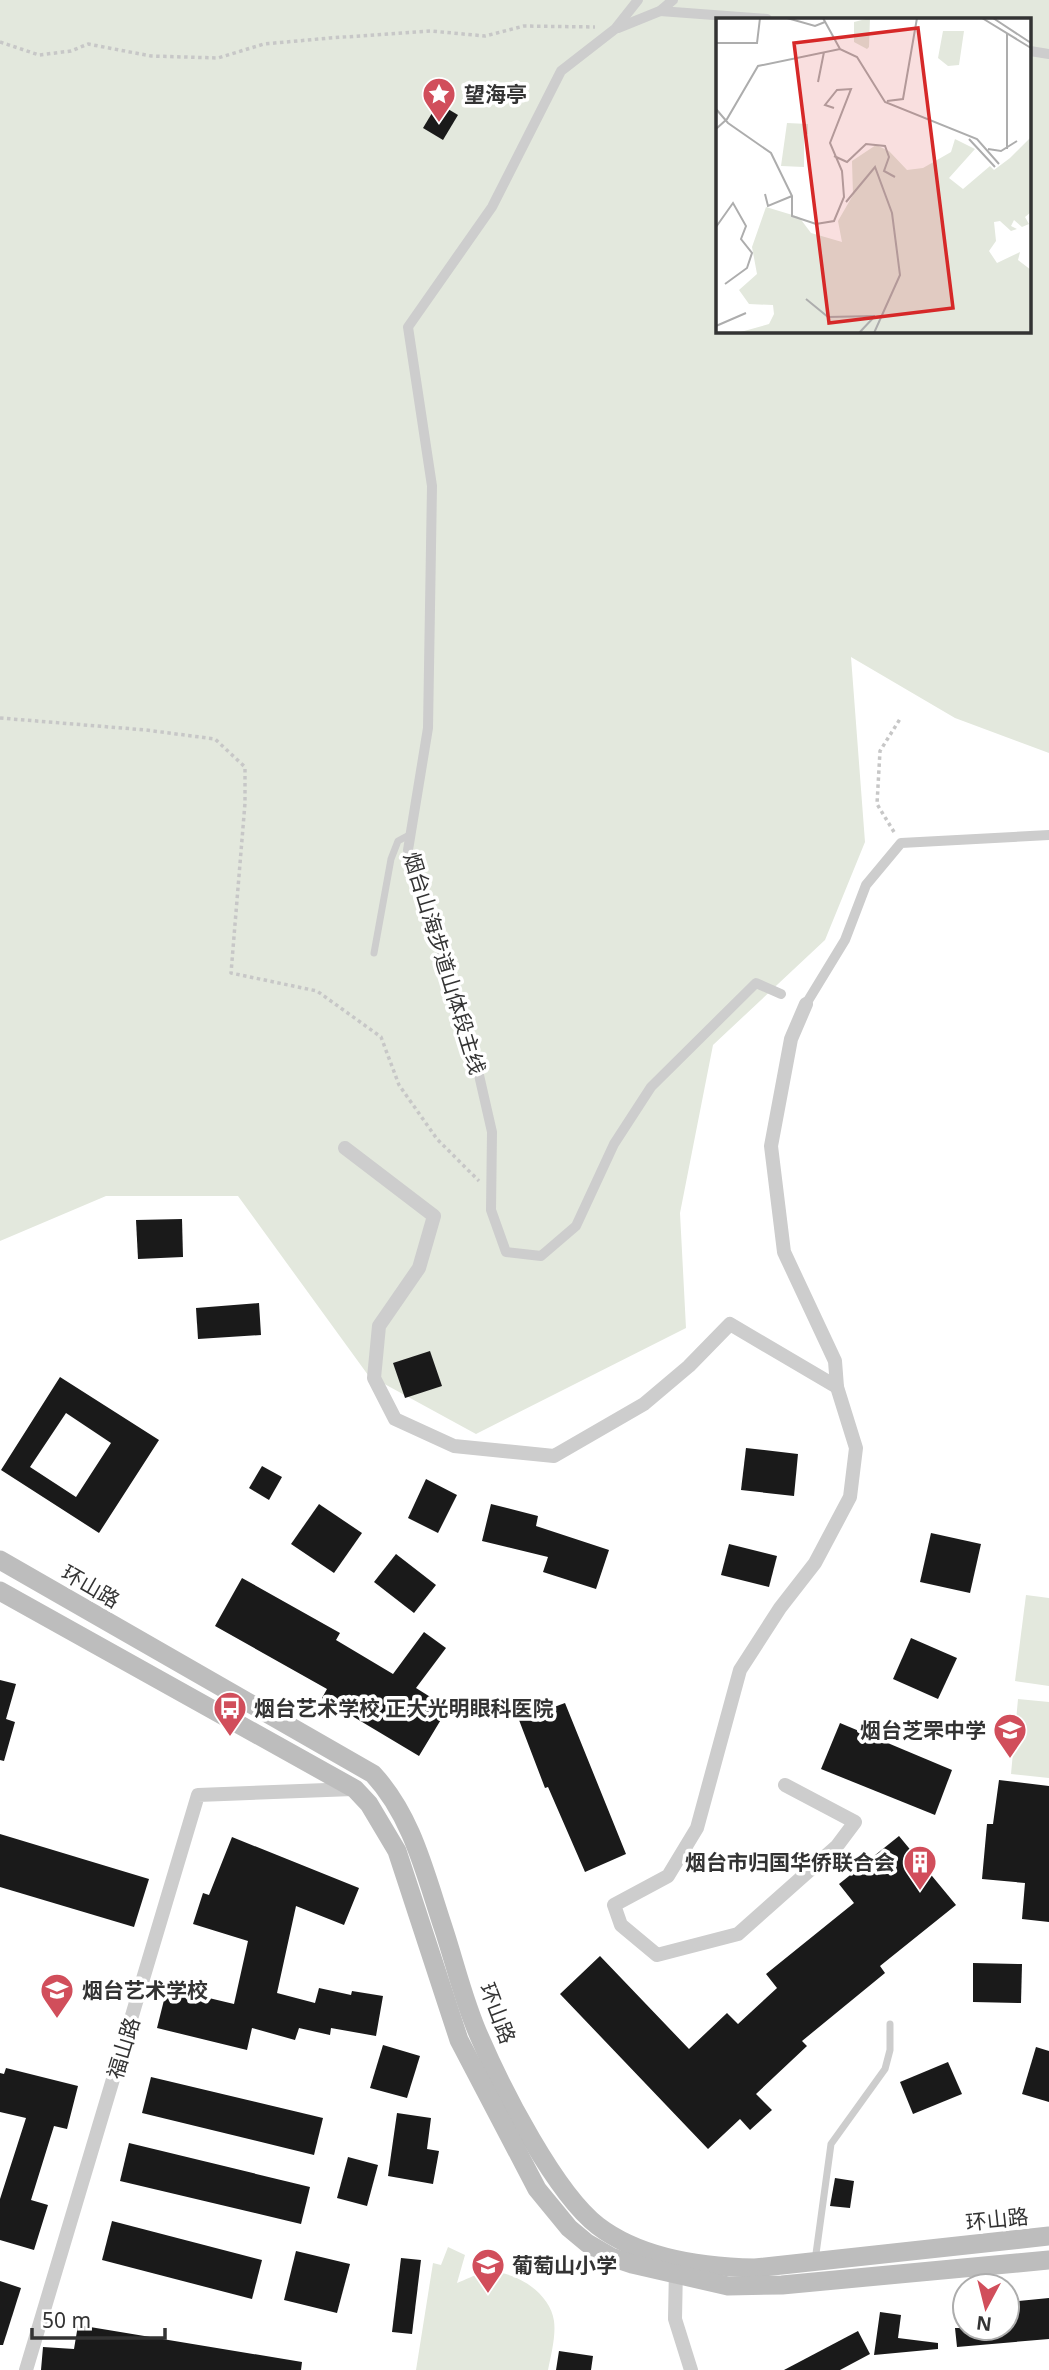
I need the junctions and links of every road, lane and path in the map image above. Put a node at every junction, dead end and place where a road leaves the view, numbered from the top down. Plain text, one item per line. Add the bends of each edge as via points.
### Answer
1 (639, 0) edge
2 (673, 0) edge
3 (660, 11) junction
4 (754, 18) edge
5 (615, 29) junction
6 (0, 42) edge
7 (0, 718) edge
8 (900, 719) dead end
9 (411, 834) junction
10 (1049, 835) edge
11 (901, 843) junction
12 (374, 953) dead end
13 (781, 994) dead end
14 (806, 1004) joint
15 (345, 1148) dead end
16 (492, 1193) junction
17 (838, 1387) junction
18 (0, 1560) edge
19 (0, 1591) edge
20 (785, 1785) dead end
21 (355, 1789) junction
22 (890, 2024) dead end
23 (1049, 2236) edge
24 (1049, 2260) edge
25 (815, 2262) junction
26 (676, 2267) junction
27 (26, 2370) edge
28 (691, 2370) edge

1 - 5 street, 烟台山海步道山体段主线
2 - 3 street
3 - 4 street
3 - 5 street
5 - 6 path via 523,26 485,36 430,31 330,37 264,44 218,58 151,56 88,44 39,55
5 - 9 street, 烟台山海步道山体段主线 via 562,71 492,207 408,327 432,486 429,728
7 - 16 path via 215,739 245,767 231,973 317,991 381,1037 399,1085 429,1128
8 - 11 path via 880,751 877,804
9 - 12 lane via 398,841 391,859
9 - 16 street, 烟台山海步道山体段主线 via 408,850 471,1040 492,1132
10 - 11 street
11 - 14 street via 866,885 845,940
13 - 16 street, 烟台山海步道山体段主线 via 756,983 651,1087 614,1144 576,1226 541,1256 506,1252 491,1210
14 - 17 street via 791,1039 771,1146 784,1252 835,1361
15 - 17 street via 434,1216 419,1268 379,1326 374,1378 395,1419 454,1446 554,1457 644,1404 730,1324
17 - 20 street via 856,1448 850,1497 815,1563 779,1608 740,1670 697,1828 668,1876 614,1905 621,1924 657,1955 738,1934 837,1846 855,1822
18 - 26 main road, 环山路 via 373,1774 401,1811 417,1847 479,2037 541,2155 598,2226
19 - 21 main road, 环山路
21 - 26 main road, 环山路 via 397,1852 459,2040 537,2189 569,2228 611,2257
21 - 27 street, 福山路 via 198,1796
22 - 25 lane via 885,2069 831,2144
23 - 25 main road, 环山路
24 - 26 main road, 环山路 via 756,2287 728,2286
25 - 26 main road, 环山路
26 - 28 street via 675,2319

